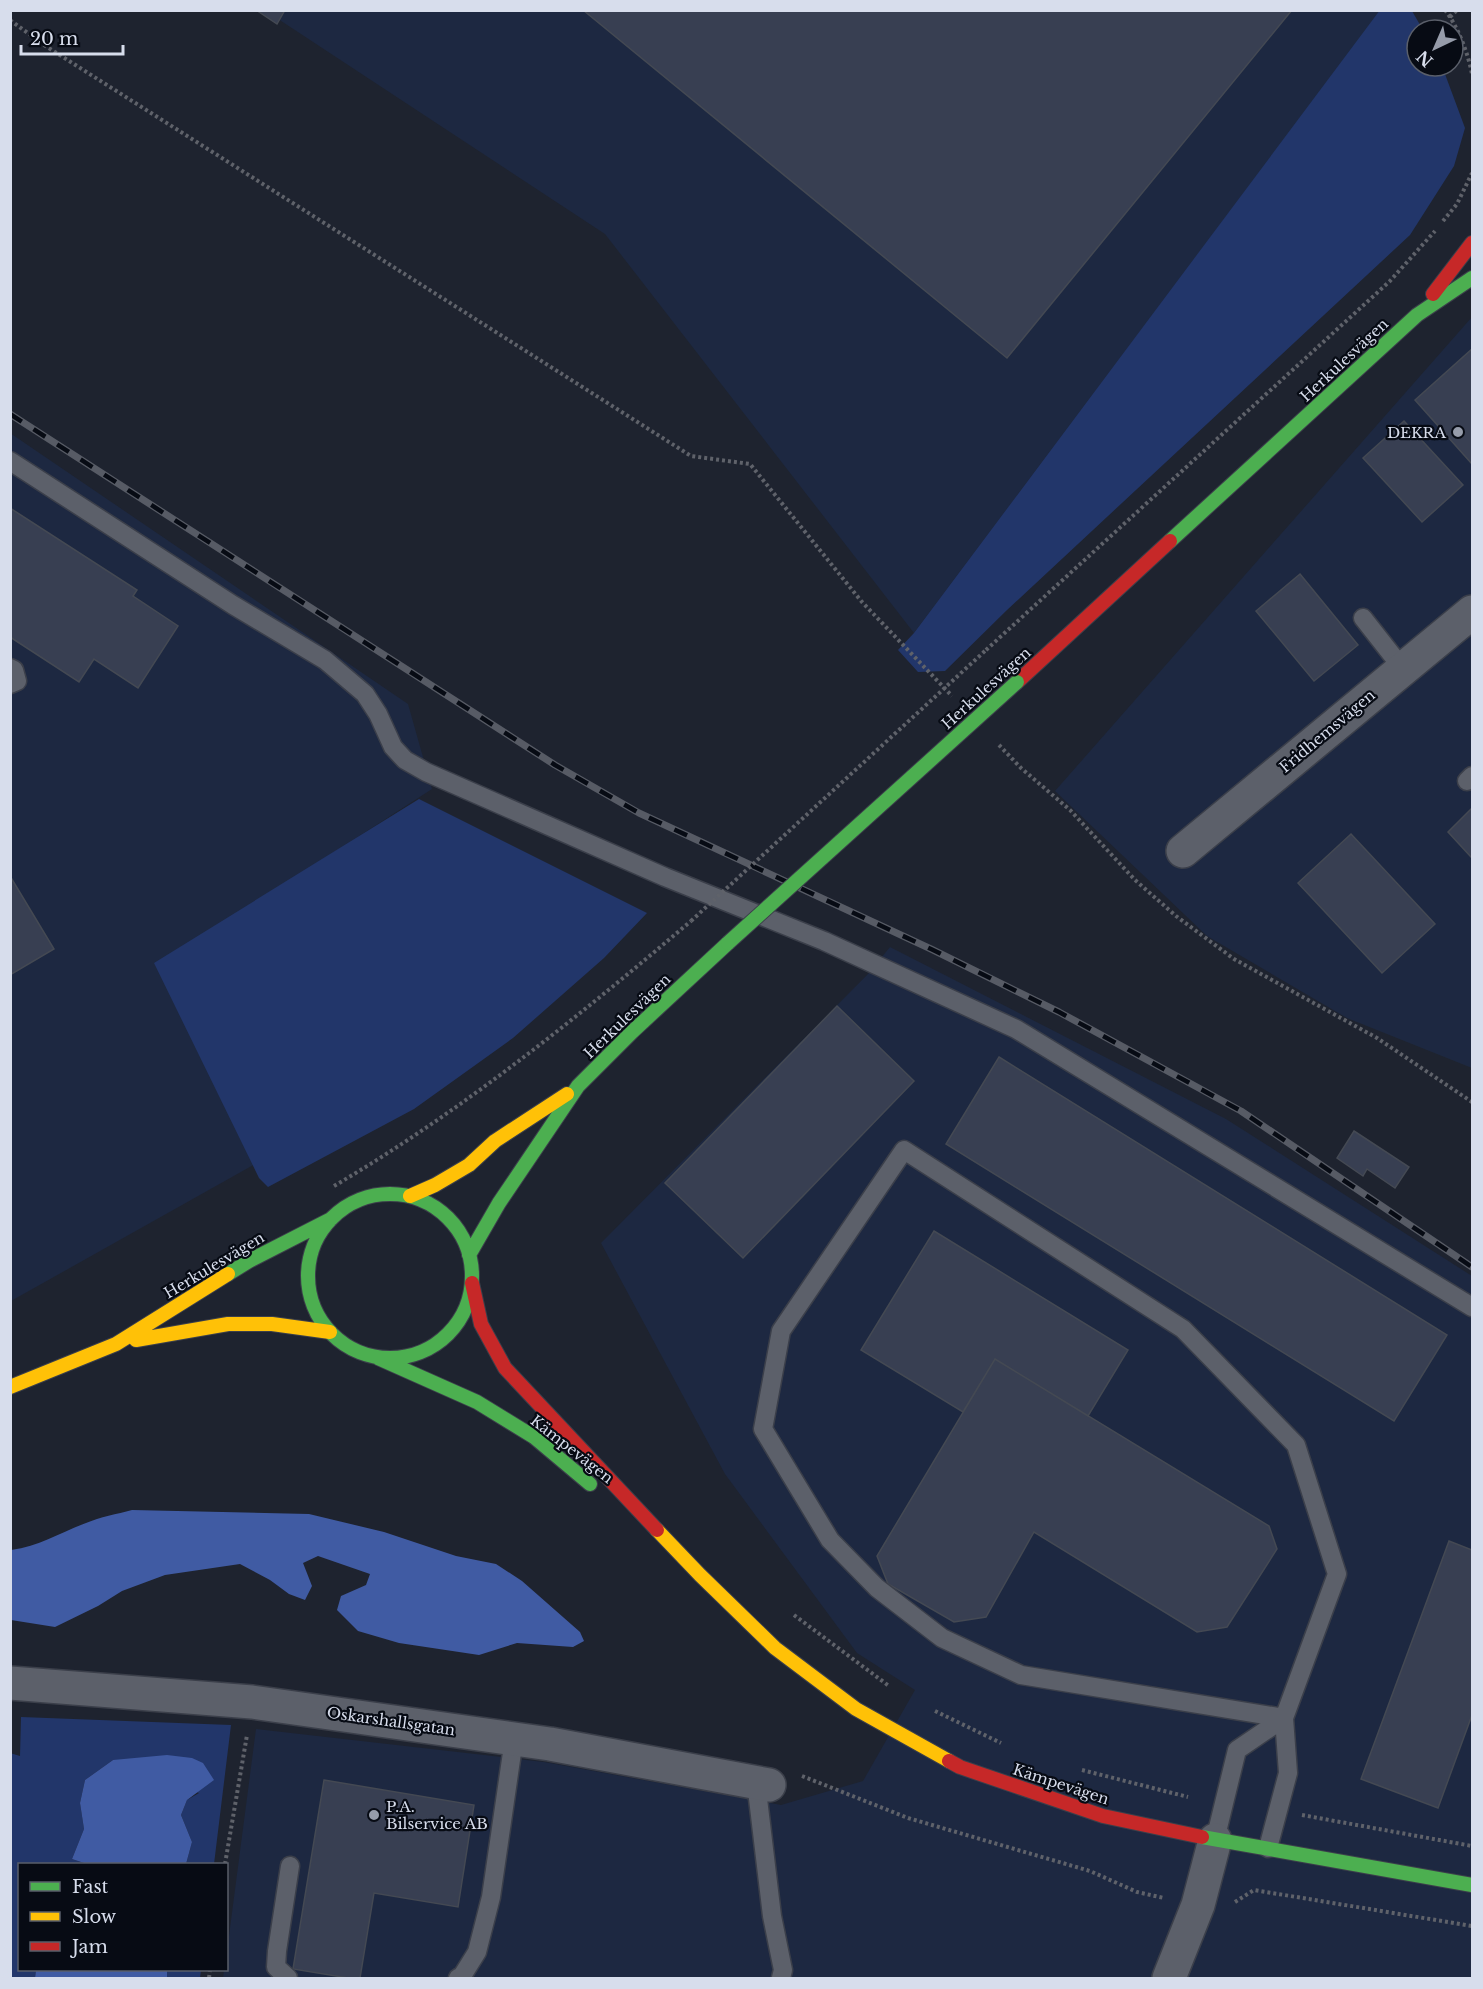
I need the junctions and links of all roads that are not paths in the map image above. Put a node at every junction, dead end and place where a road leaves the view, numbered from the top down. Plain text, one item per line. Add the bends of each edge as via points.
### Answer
1 (1473, 243) edge
2 (1473, 278) edge
3 (1417, 315) junction
4 (10, 461) edge
5 (1470, 617) edge
6 (1363, 618) dead end
7 (10, 668) edge
8 (1403, 669) junction
9 (10, 684) edge
10 (1183, 850) dead end
11 (578, 1086) junction
12 (410, 1196) junction
13 (331, 1219) junction
14 (469, 1255) junction
15 (472, 1282) junction
16 (1473, 1307) edge
17 (330, 1332) junction
18 (116, 1344) junction
19 (376, 1357) junction
20 (10, 1388) edge
21 (700, 1575) junction
22 (10, 1683) edge
23 (1284, 1718) junction
24 (514, 1739) junction
25 (762, 1784) joint
26 (1215, 1840) junction
27 (1268, 1848) junction
28 (290, 1866) dead end
29 (1473, 1885) edge
30 (288, 1978) edge
31 (458, 1978) edge
32 (781, 1978) edge
33 (1169, 1978) edge

1 - 3 main road, Herkulesvägen
2 - 3 main road, Herkulesvägen
3 - 11 main road, Herkulesvägen, bridge via 728,943
4 - 16 lane via 325,660 364,694 393,747 405,760 665,877 824,941 1016,1029
5 - 8 street, Fridhemsvägen
6 - 8 lane
7 - 9 lane via 17,681
8 - 10 street, Fridhemsvägen
11 - 12 main road, Herkulesvägen via 495,1141 469,1165
11 - 14 main road, Herkulesvägen
12 - 13 main road via 389,1193 367,1197 348,1205
12 - 14 main road via 432,1205 451,1221 465,1240
13 - 17 main road via 317,1239 309,1263 308,1288 316,1311
13 - 18 main road, Herkulesvägen via 249,1261
14 - 15 main road
15 - 19 main road via 466,1309 451,1332 429,1348 403,1357
15 - 21 main road, Kämpevägen via 481,1324 505,1368
17 - 18 main road, Herkulesvägen via 296,1326 215,1325
17 - 19 main road via 351,1348
18 - 20 main road, Herkulesvägen
19 - 21 main road, Kämpevägen via 477,1402 534,1437
21 - 26 main road, Kämpevägen via 775,1648 856,1709 960,1767 1103,1816
22 - 24 street, Oskarshallsgatan via 252,1702
23 - 23 lane via 1337,1574 1296,1445 1183,1329 904,1150 781,1331 763,1429 830,1540 877,1588 942,1638 1021,1675
23 - 26 lane via 1237,1750
23 - 27 lane via 1288,1773
24 - 25 street, Oskarshallsgatan
24 - 31 lane via 491,1897 477,1952
25 - 32 lane
26 - 27 main road, Kämpevägen
26 - 33 street via 1198,1905
27 - 29 main road, Kämpevägen
28 - 30 lane via 276,1967

